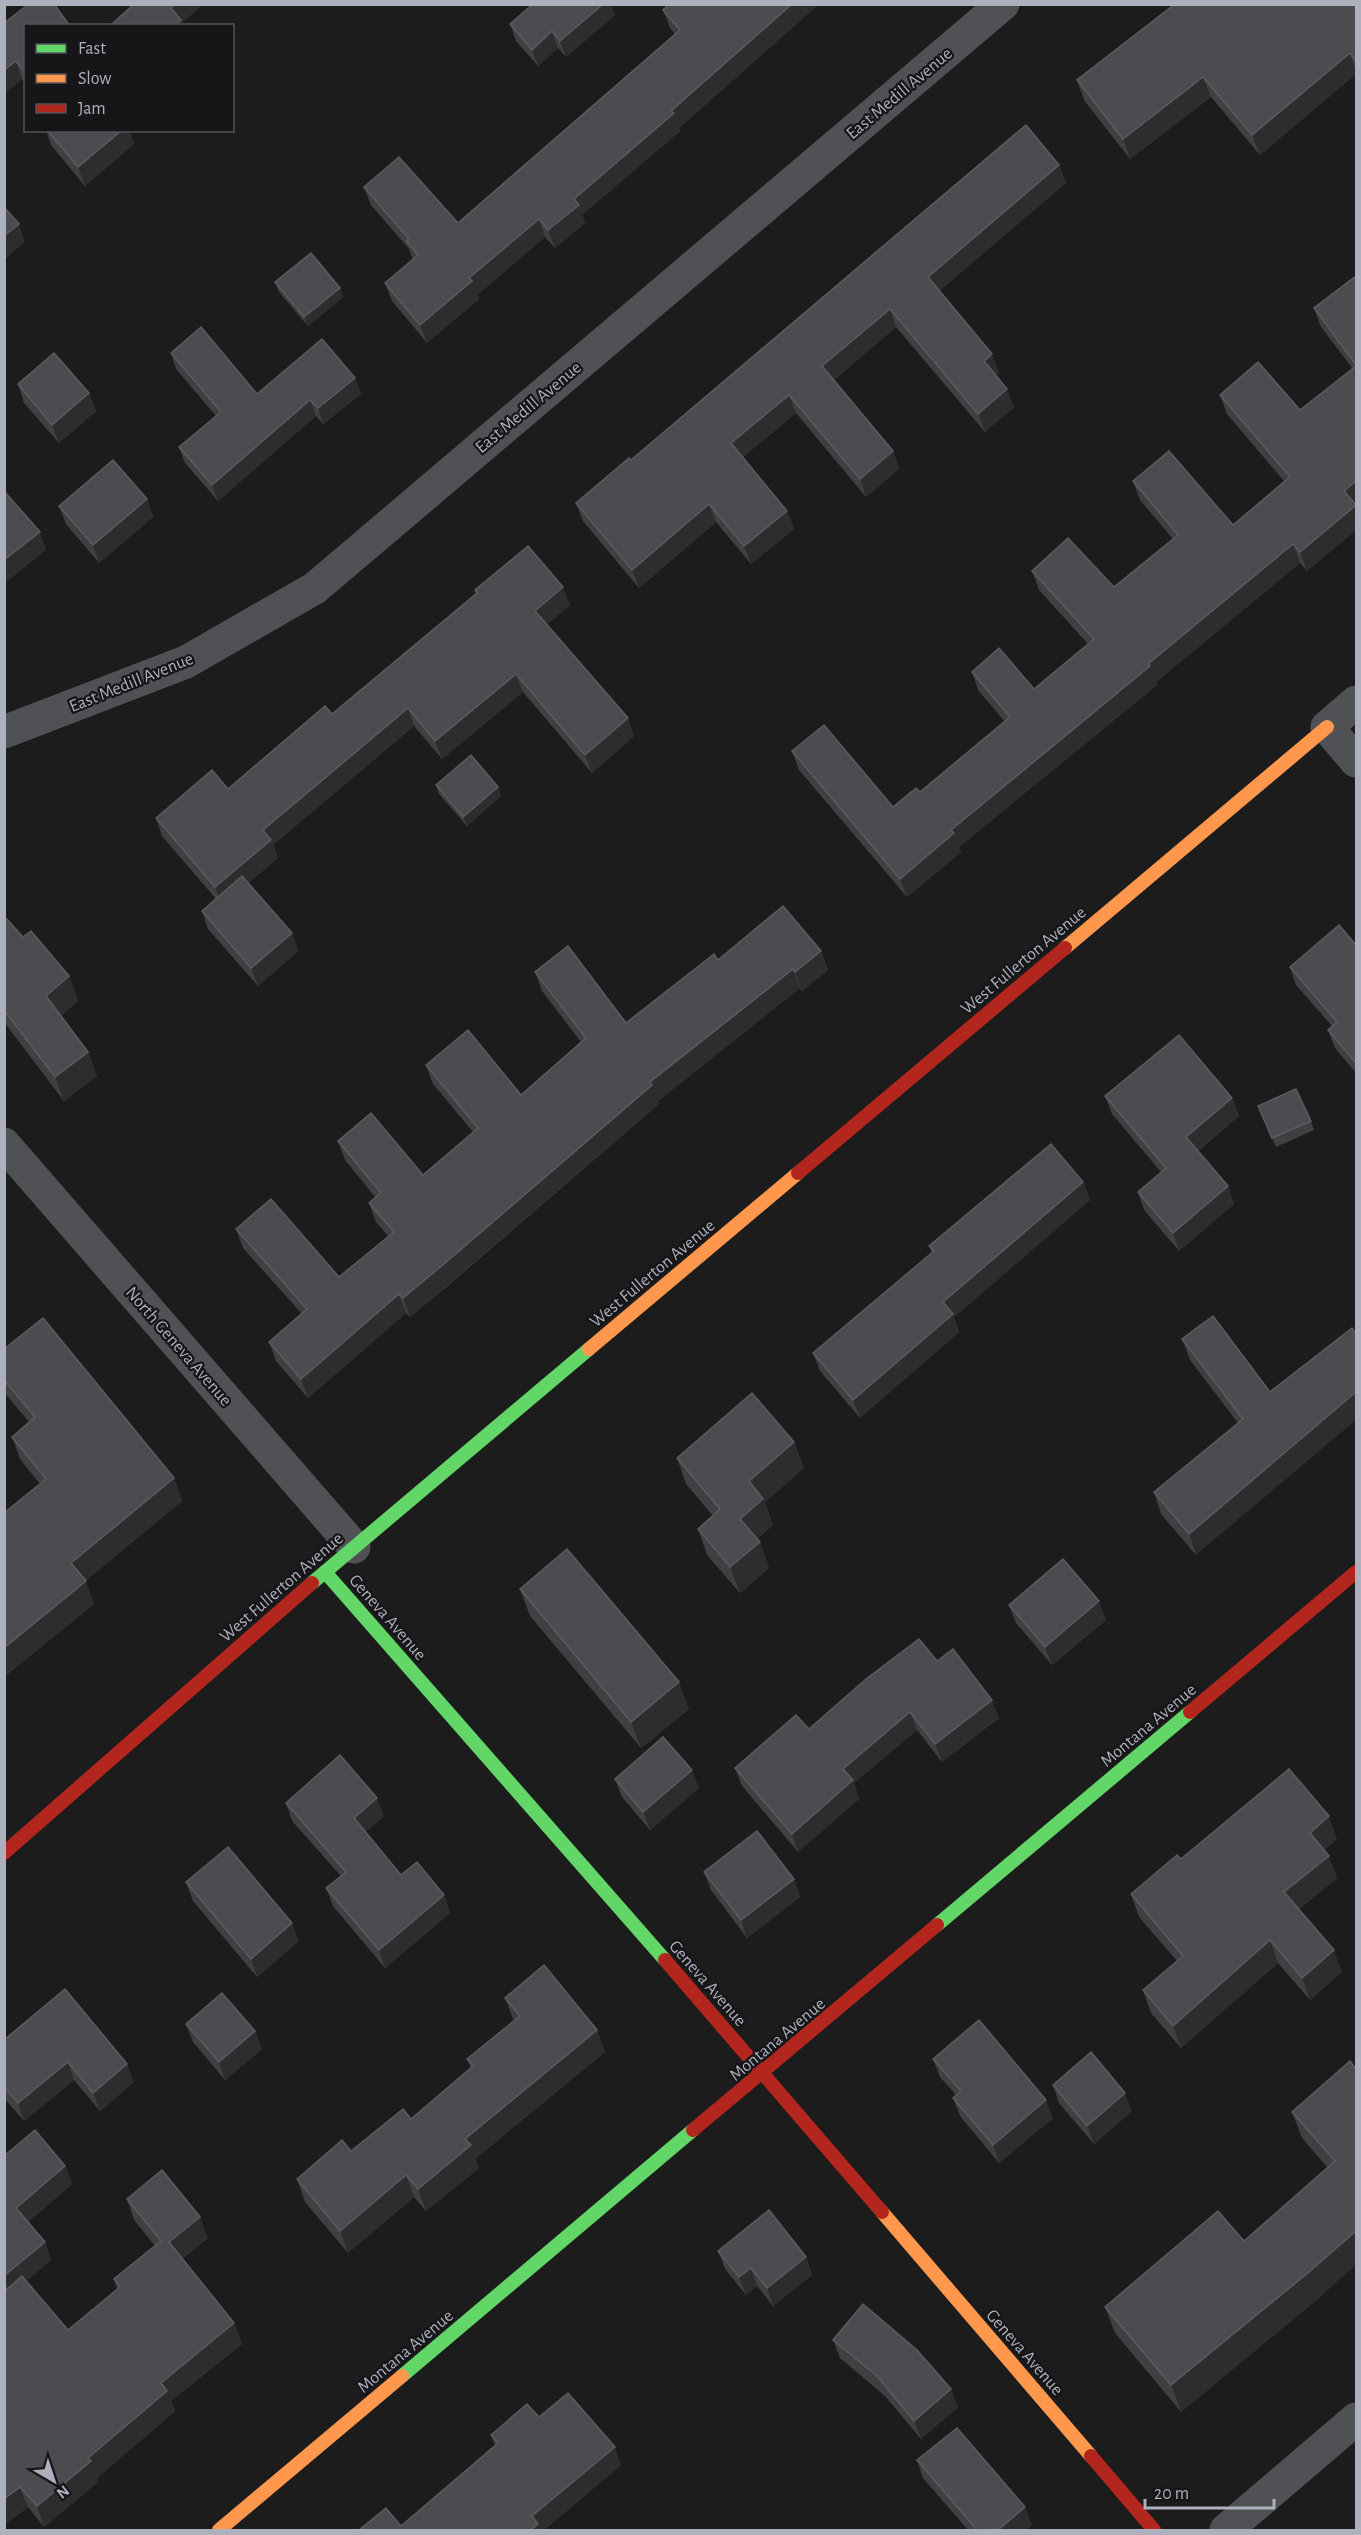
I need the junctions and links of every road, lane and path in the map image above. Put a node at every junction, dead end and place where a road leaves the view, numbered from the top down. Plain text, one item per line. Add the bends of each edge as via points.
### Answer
1 (1003, 4) edge
2 (1356, 702) edge
3 (1327, 727) junction
4 (4, 732) edge
5 (1356, 761) edge
6 (4, 1144) edge
7 (354, 1547) junction
8 (325, 1572) junction
9 (1356, 1572) edge
10 (4, 1853) edge
11 (764, 2074) junction
12 (1356, 2419) edge
13 (219, 2530) edge
14 (1154, 2530) edge
15 (1226, 2530) edge

1 - 4 street, East Medill Avenue via 315,588 186,662
2 - 3 street
3 - 5 street
3 - 7 street, West Fullerton Avenue
6 - 7 street, North Geneva Avenue
7 - 8 street, West Fullerton Avenue
8 - 10 street, West Fullerton Avenue
8 - 11 street, Geneva Avenue
9 - 11 street, Montana Avenue
11 - 13 street, Montana Avenue
11 - 14 street, Geneva Avenue
12 - 15 street

